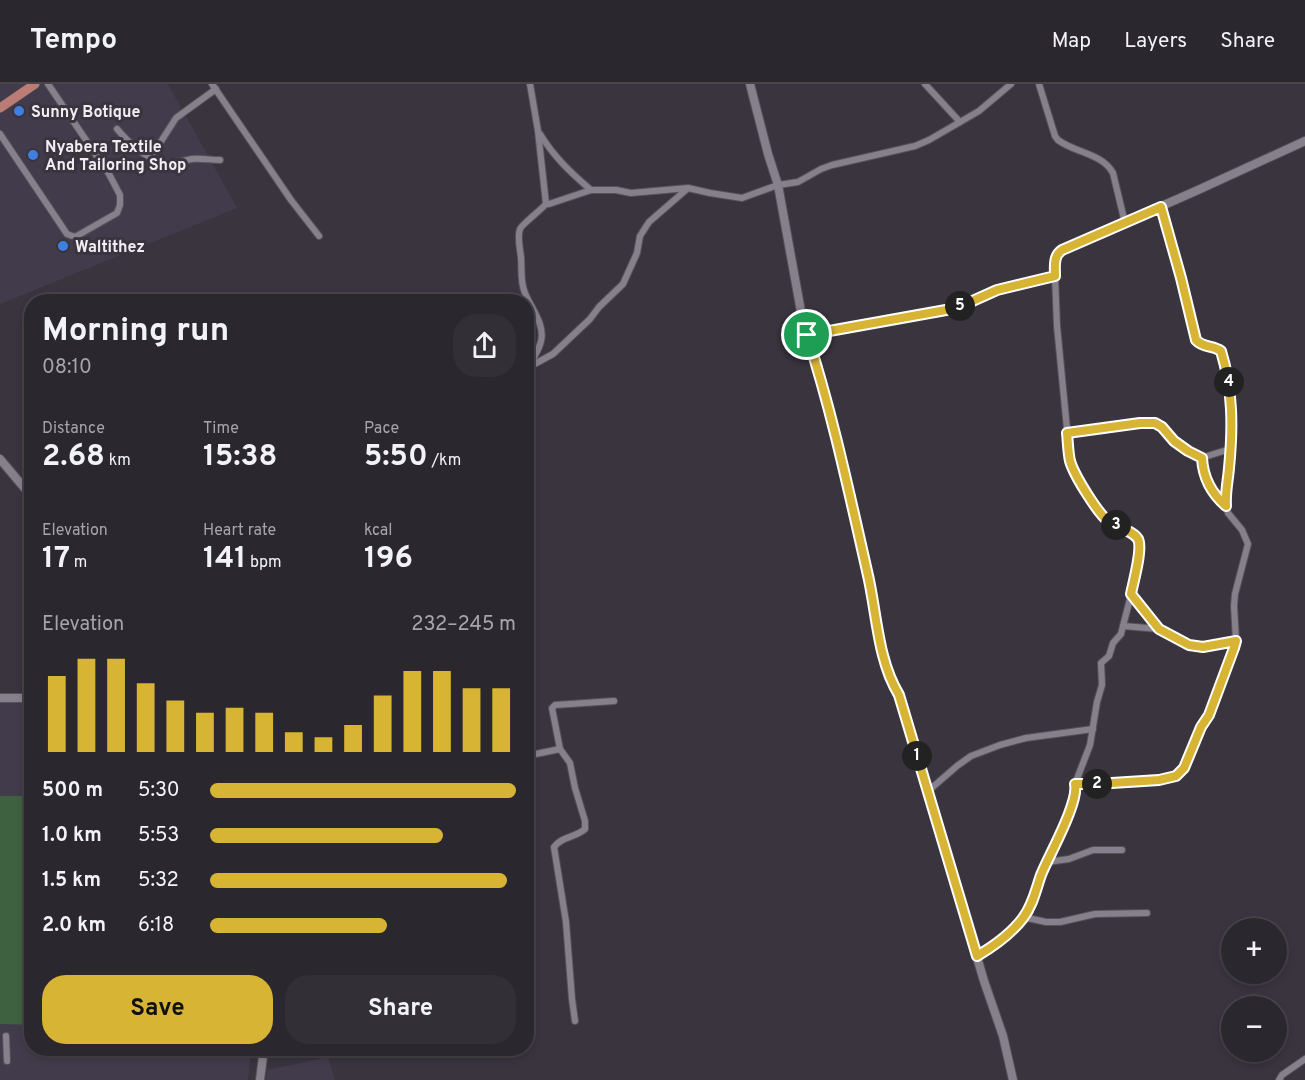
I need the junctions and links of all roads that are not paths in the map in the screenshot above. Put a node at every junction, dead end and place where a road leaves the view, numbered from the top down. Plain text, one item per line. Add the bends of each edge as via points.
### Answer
1 (34, 84) edge
2 (48, 84) edge
3 (530, 84) edge
4 (750, 84) edge
5 (925, 84) edge
6 (1011, 84) edge
7 (1039, 84) edge
8 (214, 87) edge
9 (0, 108) edge
10 (960, 122) junction
11 (117, 129) dead end
12 (538, 131) junction
13 (0, 134) edge
14 (1305, 141) edge
15 (151, 157) junction
16 (220, 160) dead end
17 (778, 185) junction
18 (688, 188) junction
19 (591, 190) junction
20 (546, 204) junction
21 (1161, 207) junction
22 (1125, 223) junction
23 (319, 236) dead end
24 (1055, 276) junction
25 (526, 294) edge
26 (534, 313) edge
27 (807, 335) junction
28 (534, 356) edge
29 (534, 365) edge
30 (1067, 433) junction
31 (1230, 449) junction
32 (1202, 458) junction
33 (0, 459) edge
34 (24, 488) edge
35 (1226, 506) junction
36 (1131, 594) junction
37 (1123, 626) junction
38 (1159, 629) junction
39 (1236, 641) junction
40 (0, 698) edge
41 (24, 698) edge
42 (614, 701) dead end
43 (1093, 729) junction
44 (560, 749) junction
45 (534, 754) edge
46 (1075, 784) junction
47 (927, 792) junction
48 (1122, 850) dead end
49 (1047, 862) junction
50 (1147, 913) dead end
51 (1023, 917) junction
52 (977, 956) junction
53 (575, 1021) dead end
54 (6, 1036) dead end
55 (263, 1056) edge
56 (1305, 1059) edge
57 (7, 1061) dead end
58 (260, 1080) edge
59 (1013, 1080) edge
60 (1279, 1080) edge

1 - 9 main road
2 - 13 street via 120,195 117,213 75,237 67,234
3 - 12 street
4 - 17 street
5 - 10 street
6 - 10 street
7 - 22 street via 1058,140 1110,168
8 - 15 street via 176,118
8 - 23 street
10 - 17 street via 915,146 832,165 798,182
11 - 15 street via 129,144
12 - 19 street via 565,168
12 - 20 street
14 - 21 street
15 - 16 street via 167,163 194,158
17 - 18 street via 742,198
17 - 27 street
18 - 19 street via 646,193
18 - 29 street via 649,222 623,284 553,354
19 - 20 street
20 - 25 street via 519,229
21 - 22 street
21 - 31 street via 1196,340 1221,351 1227,372 1232,408
22 - 24 street via 1062,250 1056,257
24 - 27 street via 997,290 957,308
24 - 30 street
26 - 28 street via 541,340
27 - 47 street via 868,574 888,675 899,695
30 - 32 street via 1155,423 1174,441
30 - 36 street via 1075,475 1089,497 1108,521 1139,540
31 - 32 street
31 - 35 street
32 - 35 street via 1205,477
33 - 34 street
35 - 39 street via 1248,544 1235,594
36 - 37 street
36 - 38 street
37 - 38 street
37 - 43 street via 1109,656 1101,663 1102,685
38 - 39 street via 1197,647
39 - 46 street via 1209,715 1180,773 1159,780
40 - 41 street
42 - 44 street via 553,706
43 - 46 street
43 - 47 street via 1026,738 990,748 971,756
44 - 45 street
44 - 53 street via 570,763 585,821 585,829 579,835 559,841 554,847
46 - 49 street via 1071,809
47 - 52 street
48 - 49 street via 1093,850
49 - 51 street
50 - 51 street via 1095,914 1060,922
51 - 52 street
52 - 59 street
54 - 57 street
55 - 58 street
56 - 60 street

